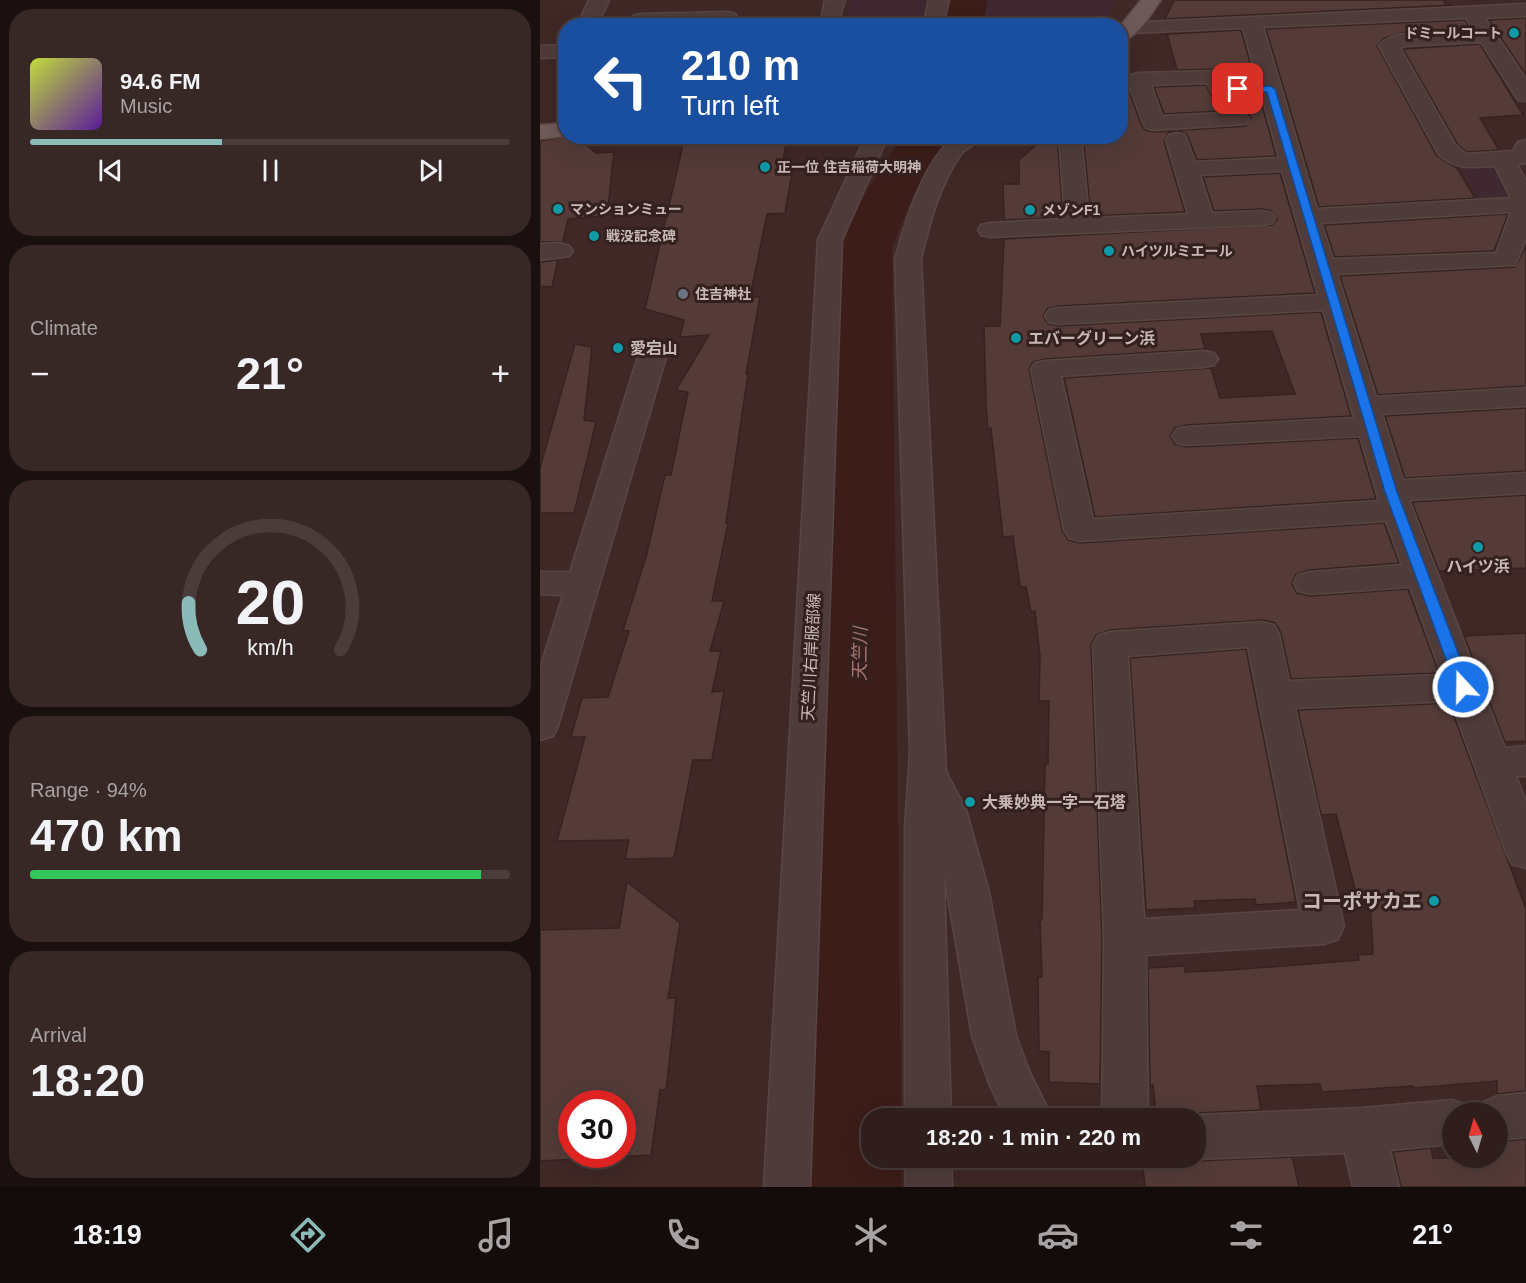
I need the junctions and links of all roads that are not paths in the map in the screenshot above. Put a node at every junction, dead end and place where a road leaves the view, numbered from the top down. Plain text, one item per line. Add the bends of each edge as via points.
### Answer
1 (599, 0) edge
2 (939, 0) edge
3 (1151, 0) edge
4 (1526, 10) edge
5 (1472, 13) junction
6 (729, 14) edge
7 (591, 18) edge
8 (670, 18) edge
9 (935, 18) edge
10 (1251, 24) junction
11 (1128, 29) edge
12 (1128, 31) edge
13 (1487, 36) junction
14 (558, 51) edge
15 (540, 52) edge
16 (1270, 89) junction
17 (1221, 90) dead end
18 (1526, 95) edge
19 (558, 131) edge
20 (540, 132) edge
21 (1177, 140) dead end
22 (872, 144) edge
23 (960, 144) edge
24 (1071, 144) edge
25 (1526, 147) edge
26 (1503, 159) junction
27 (1292, 164) junction
28 (1187, 169) junction
29 (1524, 216) edge
30 (1307, 217) junction
31 (1263, 218) dead end
32 (1202, 221) junction
33 (1078, 227) junction
34 (990, 230) dead end
35 (1323, 267) junction
36 (1334, 302) junction
37 (1058, 316) dead end
38 (652, 357) dead end
39 (1204, 359) dead end
40 (1526, 397) edge
41 (1368, 416) junction
42 (1187, 436) dead end
43 (1526, 483) edge
44 (1394, 501) junction
45 (1421, 575) junction
46 (540, 583) edge
47 (1310, 583) dead end
48 (583, 584) junction
49 (1463, 687) junction
50 (1275, 695) junction
51 (540, 726) edge
52 (1509, 762) edge
53 (928, 774) junction
54 (1526, 852) edge
55 (1125, 938) junction
56 (928, 1108) edge
57 (1024, 1108) edge
58 (1125, 1108) edge
59 (1526, 1115) edge
60 (1508, 1117) edge
61 (1442, 1123) edge
62 (1362, 1130) junction
63 (1206, 1137) edge
64 (928, 1168) edge
65 (787, 1187) edge
66 (929, 1187) edge
67 (1376, 1187) edge

1 - 7 street
2 - 9 street
3 - 11 main road
4 - 5 street
5 - 10 street
5 - 13 street
6 - 8 street
10 - 12 street
10 - 16 street
13 - 18 street
13 - 26 street via 1401,40 1389,46 1447,150 1461,161
14 - 15 street
16 - 17 street
16 - 27 street
19 - 20 main road
21 - 28 street
22 - 65 street, 天竺川右岸服部線 via 830,240
23 - 53 street via 953,149 918,218 908,259
24 - 33 street
25 - 26 street via 1521,157
26 - 29 street
27 - 28 street
27 - 30 street
28 - 32 street
29 - 30 street
29 - 35 street via 1506,260
30 - 35 street
31 - 32 street
32 - 33 street
33 - 34 street
35 - 36 street
36 - 37 street
36 - 41 street
38 - 48 street
39 - 44 street via 1045,369 1080,530
40 - 41 street
41 - 42 street
41 - 44 street
43 - 44 street
44 - 45 street
45 - 47 street
45 - 49 street
46 - 48 street
48 - 51 street
49 - 50 street
49 - 52 street
50 - 55 street via 1324,926
50 - 55 street via 1262,634 1110,645
52 - 54 street
53 - 56 street via 924,828
53 - 57 street via 947,810 969,892 994,1036
55 - 58 street
59 - 60 street
61 - 62 street
62 - 63 street
62 - 67 street
64 - 66 street

